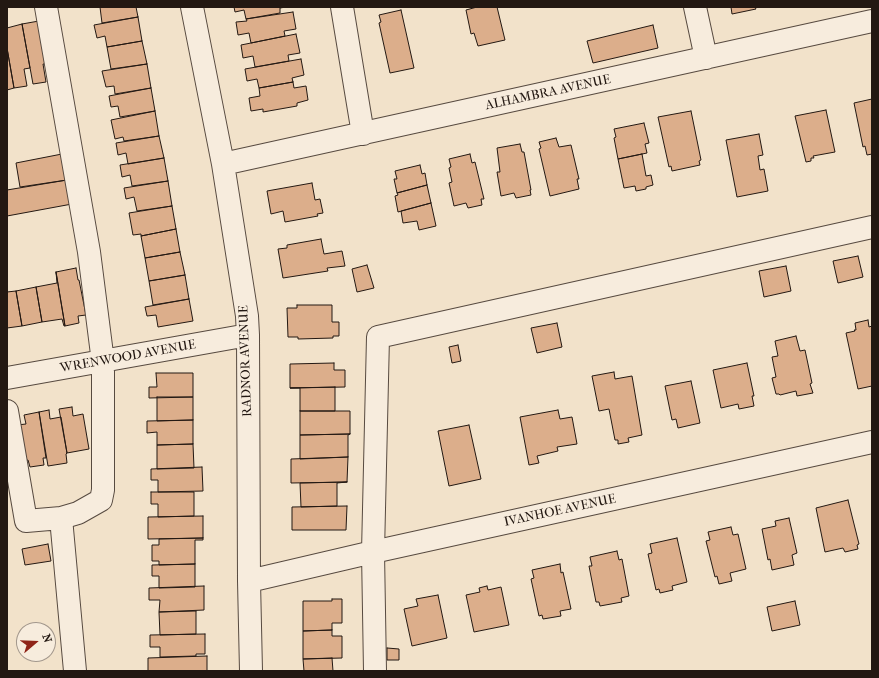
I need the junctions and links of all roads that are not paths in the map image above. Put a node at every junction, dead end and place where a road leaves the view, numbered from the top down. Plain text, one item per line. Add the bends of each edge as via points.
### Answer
1 (46, 7) edge
2 (192, 7) edge
3 (342, 7) edge
4 (695, 7) edge
5 (872, 21) edge
6 (706, 58) junction
7 (363, 134) junction
8 (223, 164) junction
9 (872, 227) edge
10 (248, 335) junction
11 (103, 362) junction
12 (7, 378) edge
13 (7, 411) edge
14 (872, 442) edge
15 (61, 518) junction
16 (373, 552) junction
17 (249, 581) junction
18 (75, 671) edge
19 (251, 671) edge
20 (375, 671) edge

1 - 11 street via 89,252
2 - 8 street, RADNOR AVENUE
3 - 7 street
4 - 6 street
5 - 6 street, ALHAMBRA AVENUE
6 - 7 street, ALHAMBRA AVENUE
7 - 8 street, ALHAMBRA AVENUE
8 - 10 street, RADNOR AVENUE
9 - 16 street via 378,337
10 - 11 street, WRENWOOD AVENUE
10 - 17 street, RADNOR AVENUE
11 - 12 street, WRENWOOD AVENUE
11 - 15 street via 101,500 78,513
13 - 15 street via 26,520
14 - 16 street, IVANHOE AVENUE
15 - 18 street
16 - 17 street, IVANHOE AVENUE
16 - 20 street
17 - 19 street, RADNOR AVENUE

